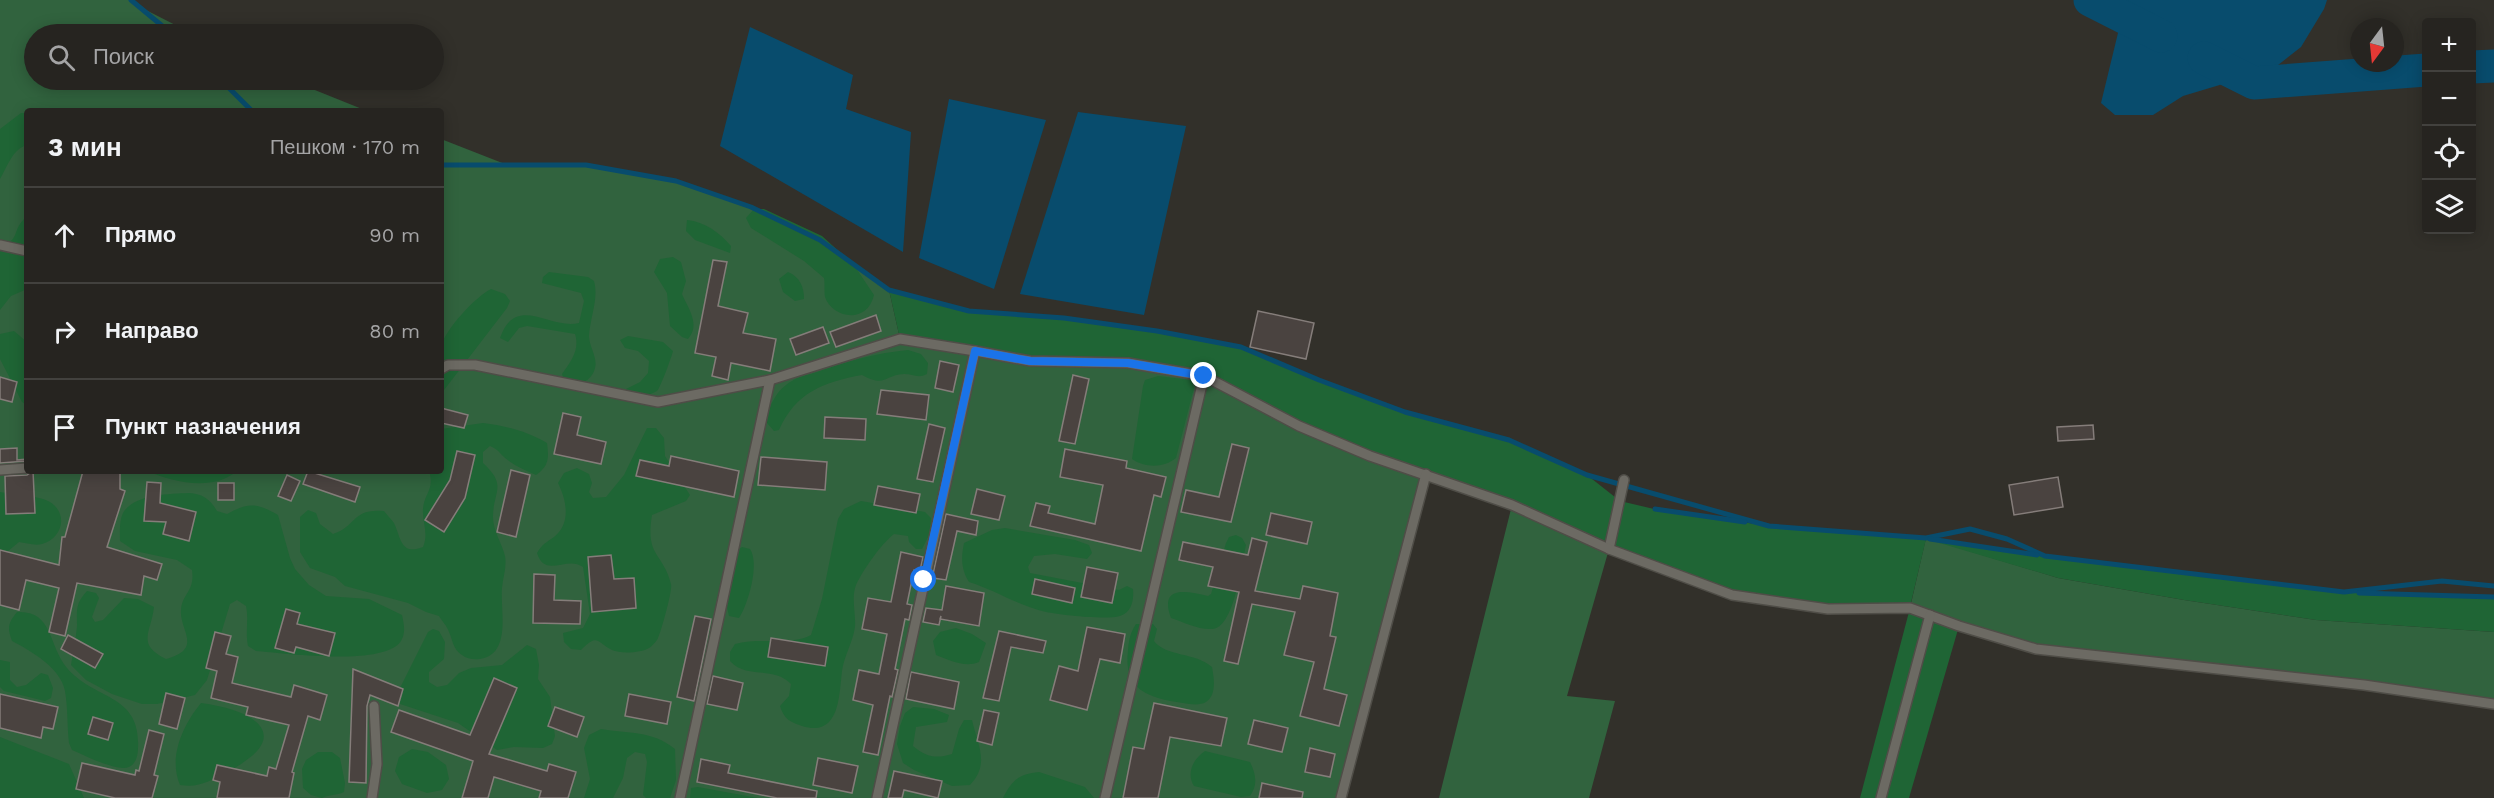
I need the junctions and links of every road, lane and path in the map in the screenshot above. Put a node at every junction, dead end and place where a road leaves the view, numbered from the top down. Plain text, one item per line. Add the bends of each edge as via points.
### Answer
1 (0, 244) edge
2 (24, 250) edge
3 (975, 351) junction
4 (444, 367) edge
5 (1204, 376) junction
6 (770, 380) junction
7 (24, 468) edge
8 (0, 470) edge
9 (1426, 474) junction
10 (1624, 480) dead end
11 (1609, 549) junction
12 (1930, 615) junction
13 (2494, 704) edge
14 (374, 706) dead end
15 (372, 798) edge
16 (680, 798) edge
17 (877, 798) edge
18 (1105, 798) edge
19 (1341, 798) edge
20 (1881, 798) edge

1 - 2 lane
3 - 5 lane via 1030,361 1128,363
3 - 6 lane via 900,339
3 - 17 lane
4 - 6 lane via 475,365 658,402
5 - 9 lane via 1299,426
5 - 18 lane
6 - 16 lane
7 - 8 lane
9 - 11 lane via 1512,505
9 - 19 lane
10 - 11 lane
11 - 12 lane via 1732,595 1828,609 1910,608
12 - 13 lane via 2036,649 2364,685
12 - 20 lane
14 - 15 lane via 377,764

